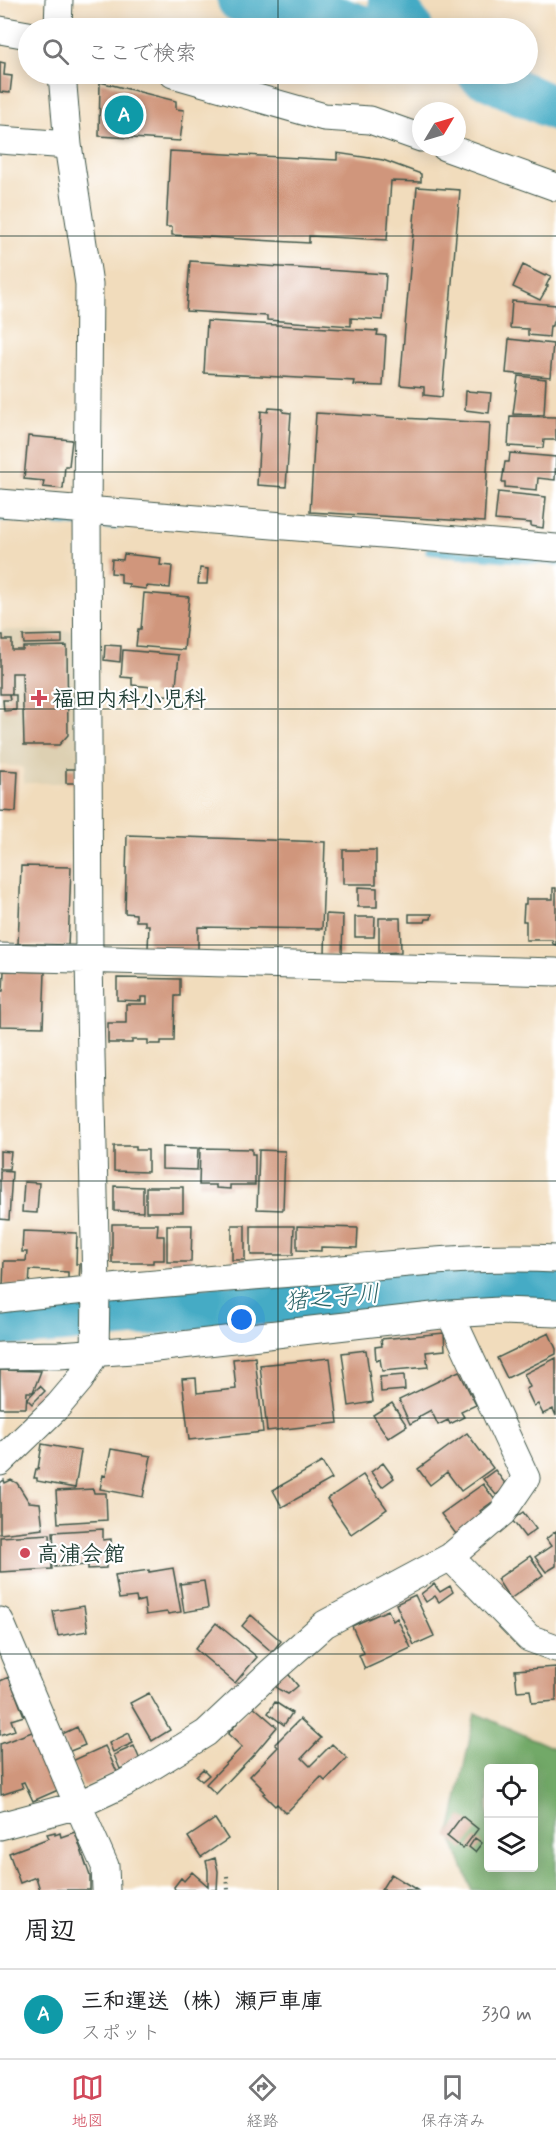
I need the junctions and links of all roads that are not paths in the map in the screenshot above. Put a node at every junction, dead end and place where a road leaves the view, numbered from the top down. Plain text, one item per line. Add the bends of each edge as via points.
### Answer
1 (0, 30) edge
2 (18, 33) edge
3 (63, 84) edge
4 (208, 84) edge
5 (412, 135) edge
6 (0, 140) edge
7 (68, 145) junction
8 (466, 155) edge
9 (556, 188) edge
10 (0, 503) edge
11 (87, 520) junction
12 (556, 548) edge
13 (0, 957) edge
14 (89, 960) junction
15 (556, 972) edge
16 (556, 1259) edge
17 (96, 1292) junction
18 (0, 1299) edge
19 (556, 1313) edge
20 (450, 1314) junction
21 (95, 1346) junction
22 (0, 1356) edge
23 (0, 1462) edge
24 (450, 1557) junction
25 (0, 1622) edge
26 (556, 1648) edge
27 (78, 1805) junction
28 (0, 1826) edge
29 (106, 1890) edge

1 - 2 street
3 - 7 street
4 - 5 street via 324,117 370,120
6 - 7 street
7 - 11 street via 89,284
8 - 9 street
10 - 11 street
11 - 12 street
11 - 14 street
13 - 14 street
14 - 15 street
14 - 17 street
16 - 17 street via 471,1259
17 - 18 street
17 - 21 street
19 - 20 street
20 - 21 street
20 - 24 street via 526,1478 502,1513
21 - 22 street
21 - 23 street via 80,1380
24 - 26 street via 529,1638
24 - 27 street via 325,1624 206,1733 125,1783
25 - 27 street
27 - 28 street
27 - 29 street via 105,1866

